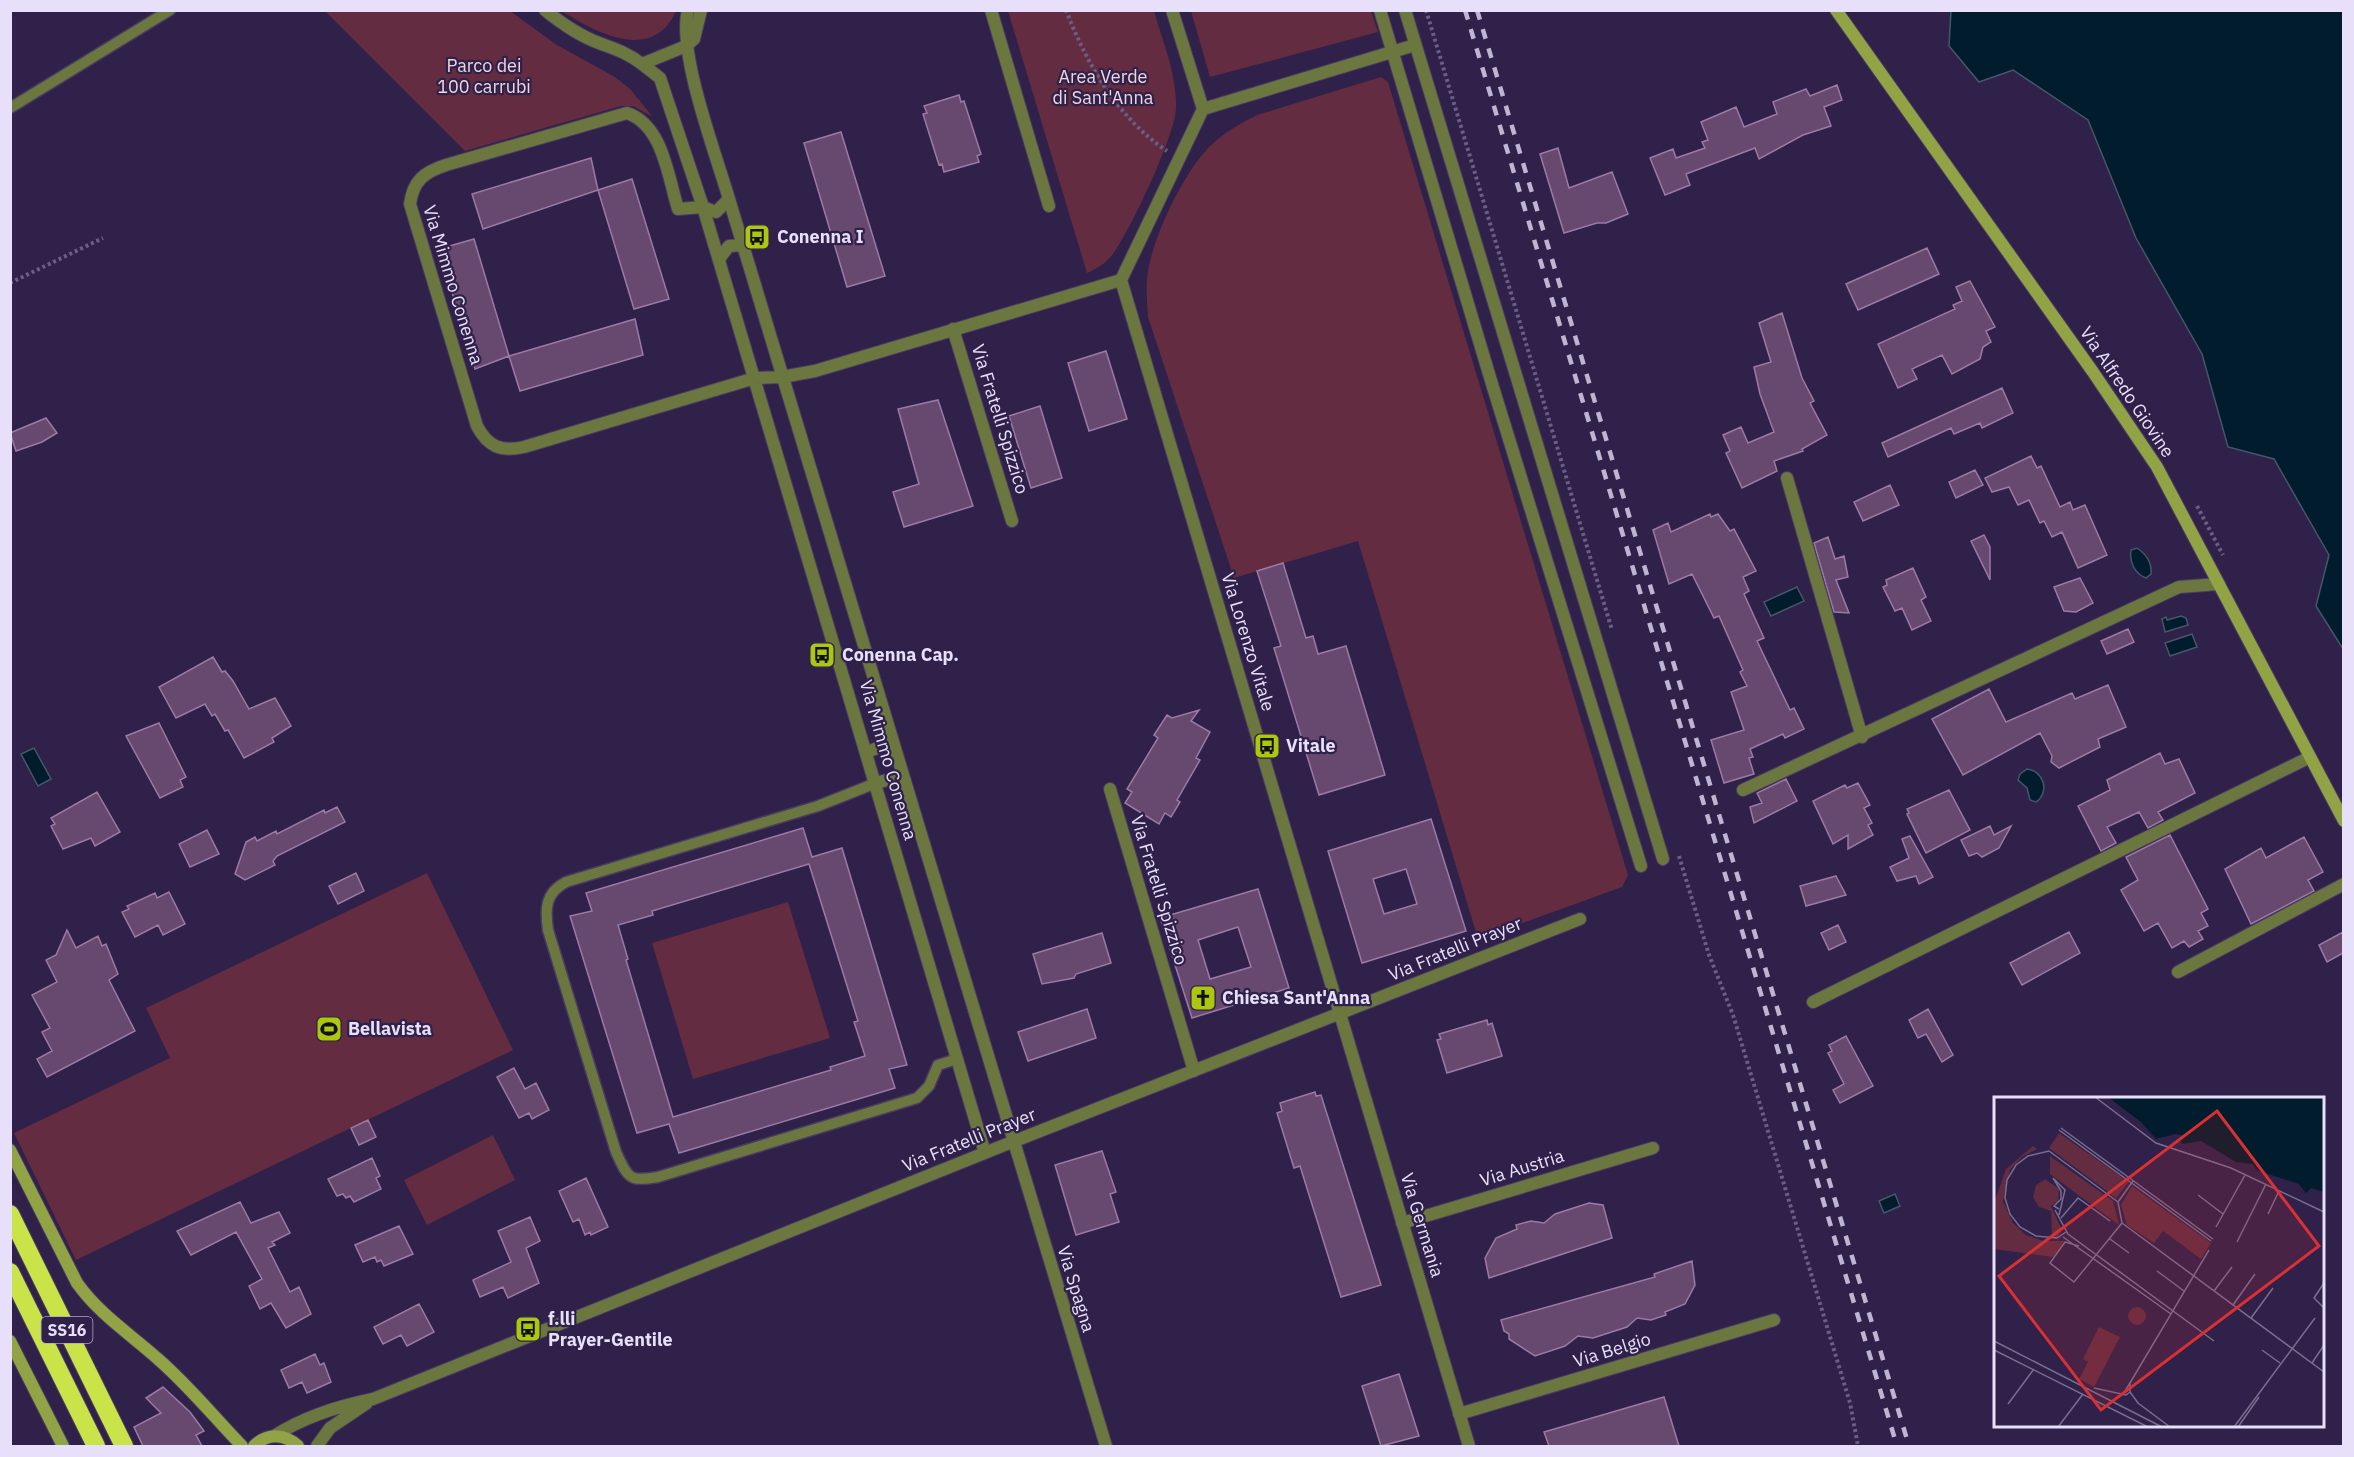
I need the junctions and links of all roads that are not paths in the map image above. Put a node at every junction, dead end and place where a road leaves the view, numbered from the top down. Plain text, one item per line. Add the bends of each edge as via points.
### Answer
1 (170, 10) edge
2 (545, 10) edge
3 (688, 10) edge
4 (701, 10) edge
5 (991, 10) edge
6 (1172, 10) edge
7 (1380, 10) edge
8 (1405, 10) edge
9 (1836, 10) edge
10 (1415, 45) junction
11 (686, 46) junction
12 (1392, 51) junction
13 (642, 64) junction
14 (10, 108) edge
15 (1203, 109) junction
16 (729, 200) junction
17 (1049, 206) dead end
18 (704, 207) junction
19 (744, 245) junction
20 (719, 259) junction
21 (1121, 280) junction
22 (953, 328) junction
23 (782, 377) junction
24 (755, 378) junction
25 (1787, 478) dead end
26 (1012, 521) dead end
27 (2219, 584) junction
28 (1862, 737) junction
29 (892, 742) junction
30 (867, 752) junction
31 (2310, 757) junction
32 (902, 776) junction
33 (876, 783) junction
34 (1110, 789) dead end
35 (1743, 790) dead end
36 (2343, 821) edge
37 (1663, 860) dead end
38 (1641, 866) dead end
39 (2343, 884) edge
40 (1580, 919) dead end
41 (2178, 972) dead end
42 (1813, 1002) dead end
43 (1339, 1014) junction
44 (957, 1059) junction
45 (1194, 1071) junction
46 (1012, 1142) junction
47 (1653, 1148) dead end
48 (10, 1150) edge
49 (985, 1153) junction
50 (10, 1214) edge
51 (1402, 1223) junction
52 (10, 1272) edge
53 (1774, 1320) dead end
54 (10, 1341) edge
55 (373, 1399) junction
56 (1460, 1414) junction
57 (274, 1436) junction
58 (63, 1446) edge
59 (96, 1446) edge
60 (124, 1446) edge
61 (242, 1446) edge
62 (254, 1446) edge
63 (298, 1446) edge
64 (317, 1446) edge
65 (1106, 1446) edge
66 (1469, 1446) edge

1 - 14 lane
2 - 13 street, Via Mimmo Conenna via 597,43 623,50
3 - 11 street, Via Mimmo Conenna via 684,26
4 - 11 street via 694,39
5 - 17 street
6 - 15 street
7 - 12 street
8 - 10 street
9 - 27 main road, Via Alfredo Giovine via 2157,467
10 - 12 street
10 - 37 street
11 - 13 street
11 - 16 street, Via Mimmo Conenna
12 - 15 street
12 - 38 street
13 - 18 street, Via Mimmo Conenna via 660,78
15 - 21 street
16 - 18 street, Via Mimmo Conenna via 716,212
16 - 19 street, Via Mimmo Conenna
18 - 20 street, Via Mimmo Conenna
18 - 24 street, Via Mimmo Conenna via 678,209 653,132 642,119 627,113 432,169 420,177 410,204 477,426 483,438 495,447 524,447
19 - 20 street via 729,246
19 - 23 street, Via Mimmo Conenna
20 - 24 street, Via Mimmo Conenna
21 - 22 street
21 - 43 street, Via Lorenzo Vitale
22 - 23 street via 815,371
22 - 26 street, Via Fratelli Spizzico
23 - 24 street, Via Mimmo Conenna
23 - 29 street, Via Mimmo Conenna
24 - 30 street, Via Mimmo Conenna
25 - 28 street
27 - 28 street via 2180,587
27 - 31 main road, Via Alfredo Giovine
28 - 35 street
29 - 30 street
29 - 32 street, Via Mimmo Conenna
30 - 33 street, Via Mimmo Conenna
31 - 36 main road, Via Alfredo Giovine
31 - 42 street
32 - 33 street
32 - 46 street, Via Mimmo Conenna
33 - 44 street, Via Mimmo Conenna
33 - 44 lane via 818,806 566,882 548,898 548,930 616,1152 628,1176 637,1180 658,1177 917,1098 929,1086 938,1065
34 - 45 street, Via Fratelli Spizzico
39 - 41 street
40 - 43 street, Via Fratelli Prayer
43 - 45 street, Via Fratelli Prayer
43 - 51 street, Via Germania
44 - 49 street, Via Mimmo Conenna
45 - 46 street, Via Fratelli Prayer
46 - 49 street, Via Fratelli Prayer
46 - 65 street, Via Spagna
47 - 51 street, Via Austria
48 - 61 main road via 77,1283 89,1299 160,1361
49 - 55 street, Via Fratelli Prayer
50 - 60 highway, SS16
51 - 56 street, Via Germania
52 - 59 highway, SS16
53 - 56 street, Via Belgio
54 - 58 main road
55 - 57 street via 333,1409
55 - 64 street via 330,1428
56 - 66 street, Via Germania
57 - 62 main road
57 - 63 main road

